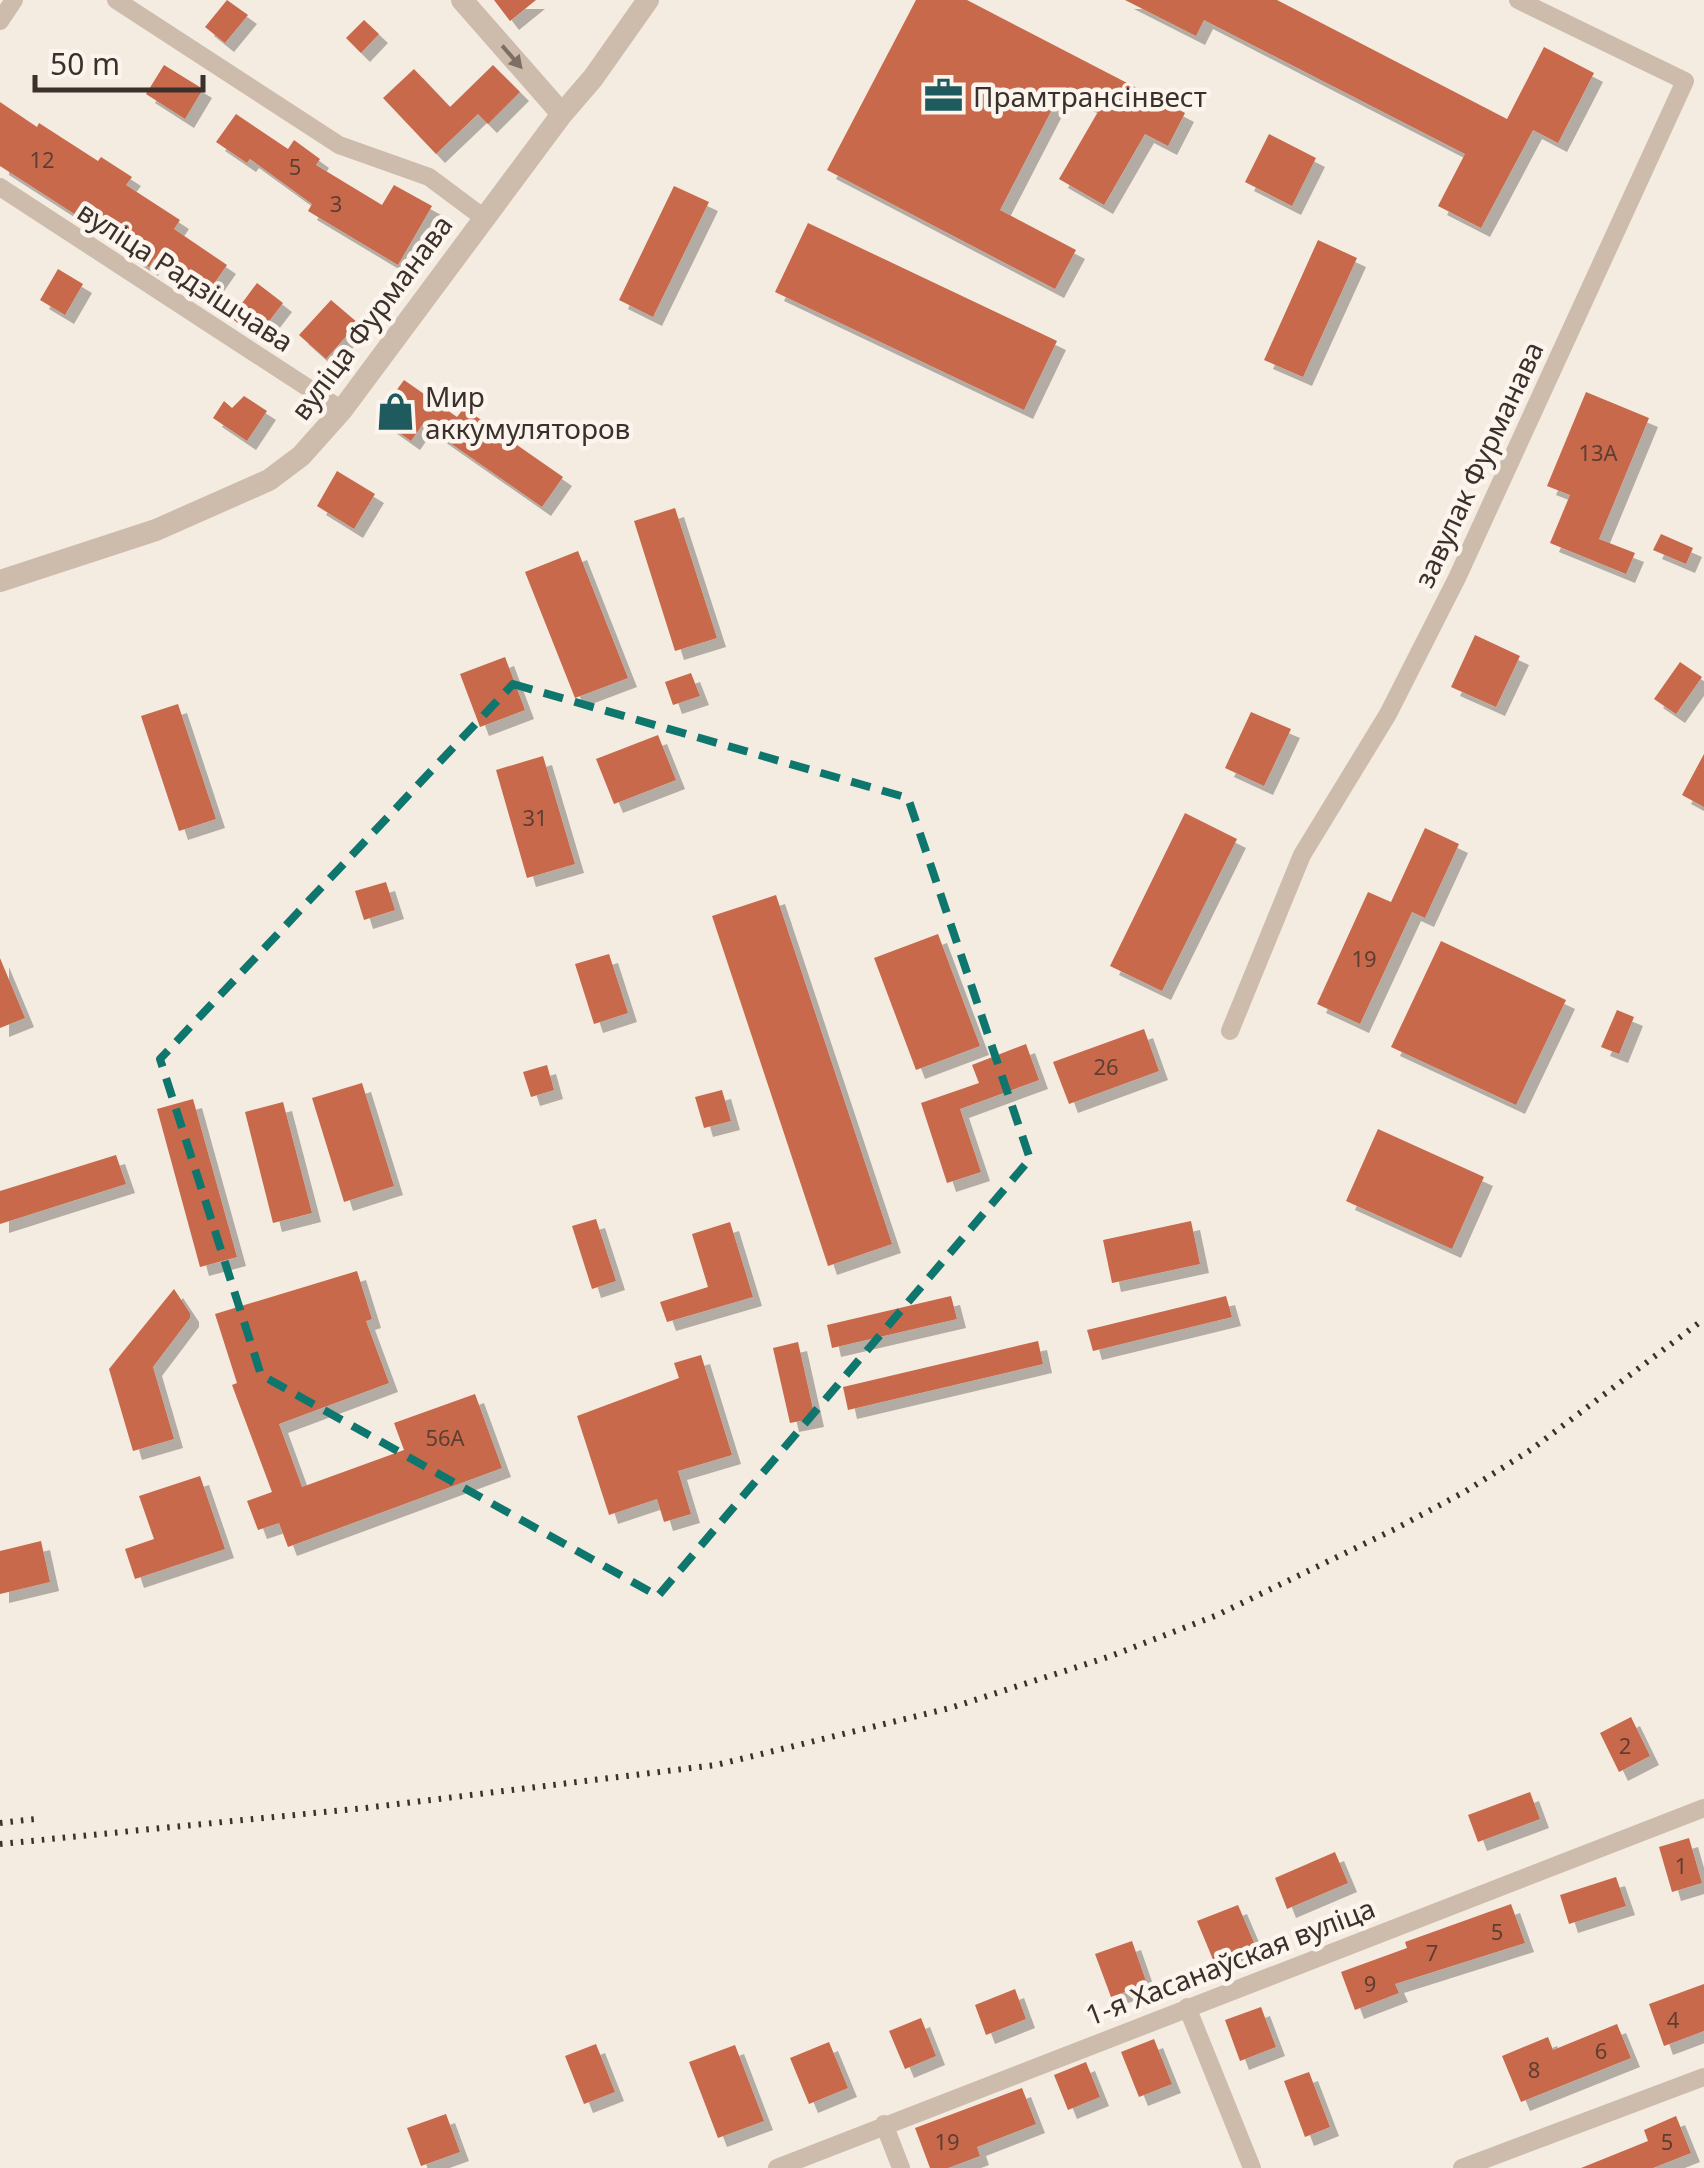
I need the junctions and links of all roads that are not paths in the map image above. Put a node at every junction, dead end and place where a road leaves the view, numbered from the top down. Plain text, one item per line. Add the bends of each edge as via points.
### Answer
1 (14, 0) edge
2 (116, 0) edge
3 (462, 0) edge
4 (648, 0) edge
5 (1518, 0) edge
6 (0, 21) edge
7 (562, 114) junction
8 (0, 187) edge
9 (484, 218) junction
10 (342, 410) junction
11 (0, 581) edge
12 (1230, 1031) dead end
13 (1704, 1808) edge
14 (1187, 2006) junction
15 (1704, 2076) edge
16 (884, 2124) junction
17 (776, 2168) edge
18 (901, 2168) edge
19 (1252, 2168) edge
20 (1462, 2168) edge

1 - 6 street
2 - 9 street via 339,145 429,177
3 -> 7 street
4 - 7 street, вуліца Фурманава
5 - 12 street, завулак Фурманава via 1685,81 1457,578 1388,714 1302,855
7 - 9 street, вуліца Фурманава
8 - 10 street, вуліца Радзішчава
9 - 10 street, вуліца Фурманава
10 - 11 street, вуліца Фурманава via 269,480 156,530
13 - 14 street, 1-я Хасанаўская вуліца
14 - 16 street, 1-я Хасанаўская вуліца
14 - 19 street
15 - 20 street
16 - 17 street, 1-я Хасанаўская вуліца
16 - 18 street

